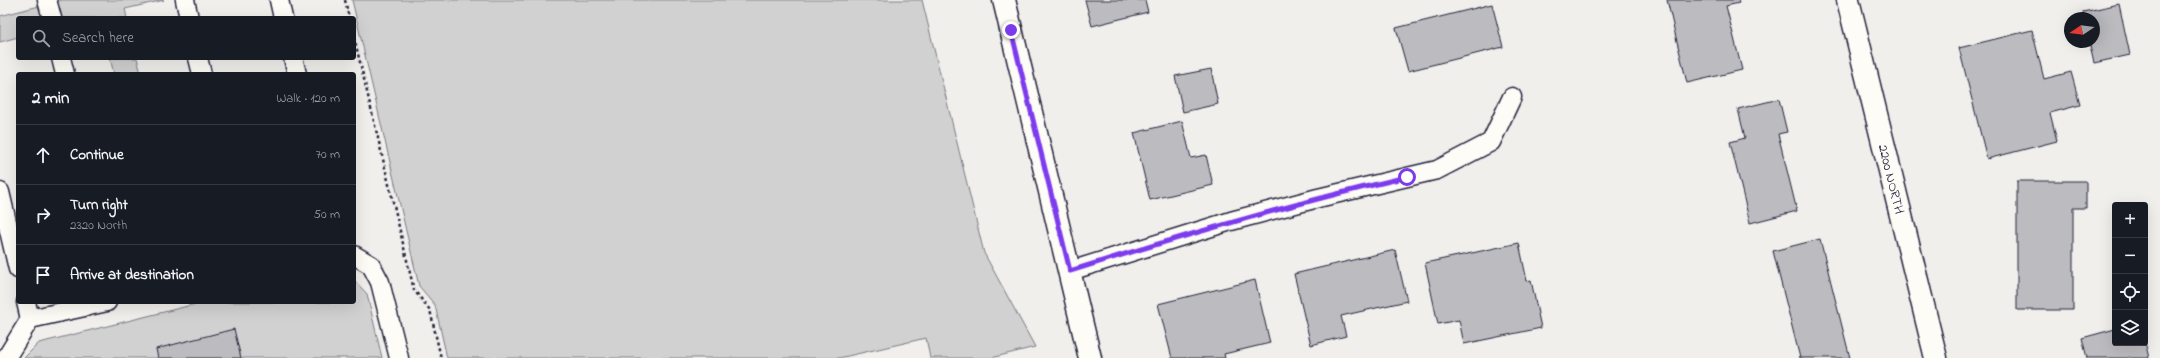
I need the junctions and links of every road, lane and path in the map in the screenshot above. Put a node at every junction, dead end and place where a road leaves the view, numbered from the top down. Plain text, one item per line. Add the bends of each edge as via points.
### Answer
1 (47, 0) edge
2 (184, 0) edge
3 (279, 0) edge
4 (345, 0) edge
5 (1004, 0) edge
6 (1848, 0) edge
7 (51, 16) edge
8 (188, 16) edge
9 (283, 16) edge
10 (349, 16) edge
11 (356, 45) edge
12 (62, 60) edge
13 (198, 60) edge
14 (294, 60) edge
15 (64, 72) edge
16 (202, 72) edge
17 (296, 72) edge
18 (1512, 96) dead end
19 (0, 192) edge
20 (356, 256) edge
21 (16, 260) edge
22 (1070, 271) junction
23 (89, 304) edge
24 (28, 311) edge
25 (6, 358) edge
26 (399, 358) edge
27 (441, 358) edge
28 (1090, 358) edge
29 (1936, 358) edge

1 - 7 lane
2 - 8 lane
3 - 9 lane
4 - 10 path
5 - 22 street
6 - 29 street, 2200 NORTH
11 - 27 path via 414,290 430,310
12 - 15 lane
13 - 16 lane
14 - 17 lane
18 - 22 lane via 1491,142 1437,170 1267,211
19 - 21 lane
20 - 26 lane via 371,265 380,282
22 - 28 street
23 - 24 lane
24 - 25 lane

